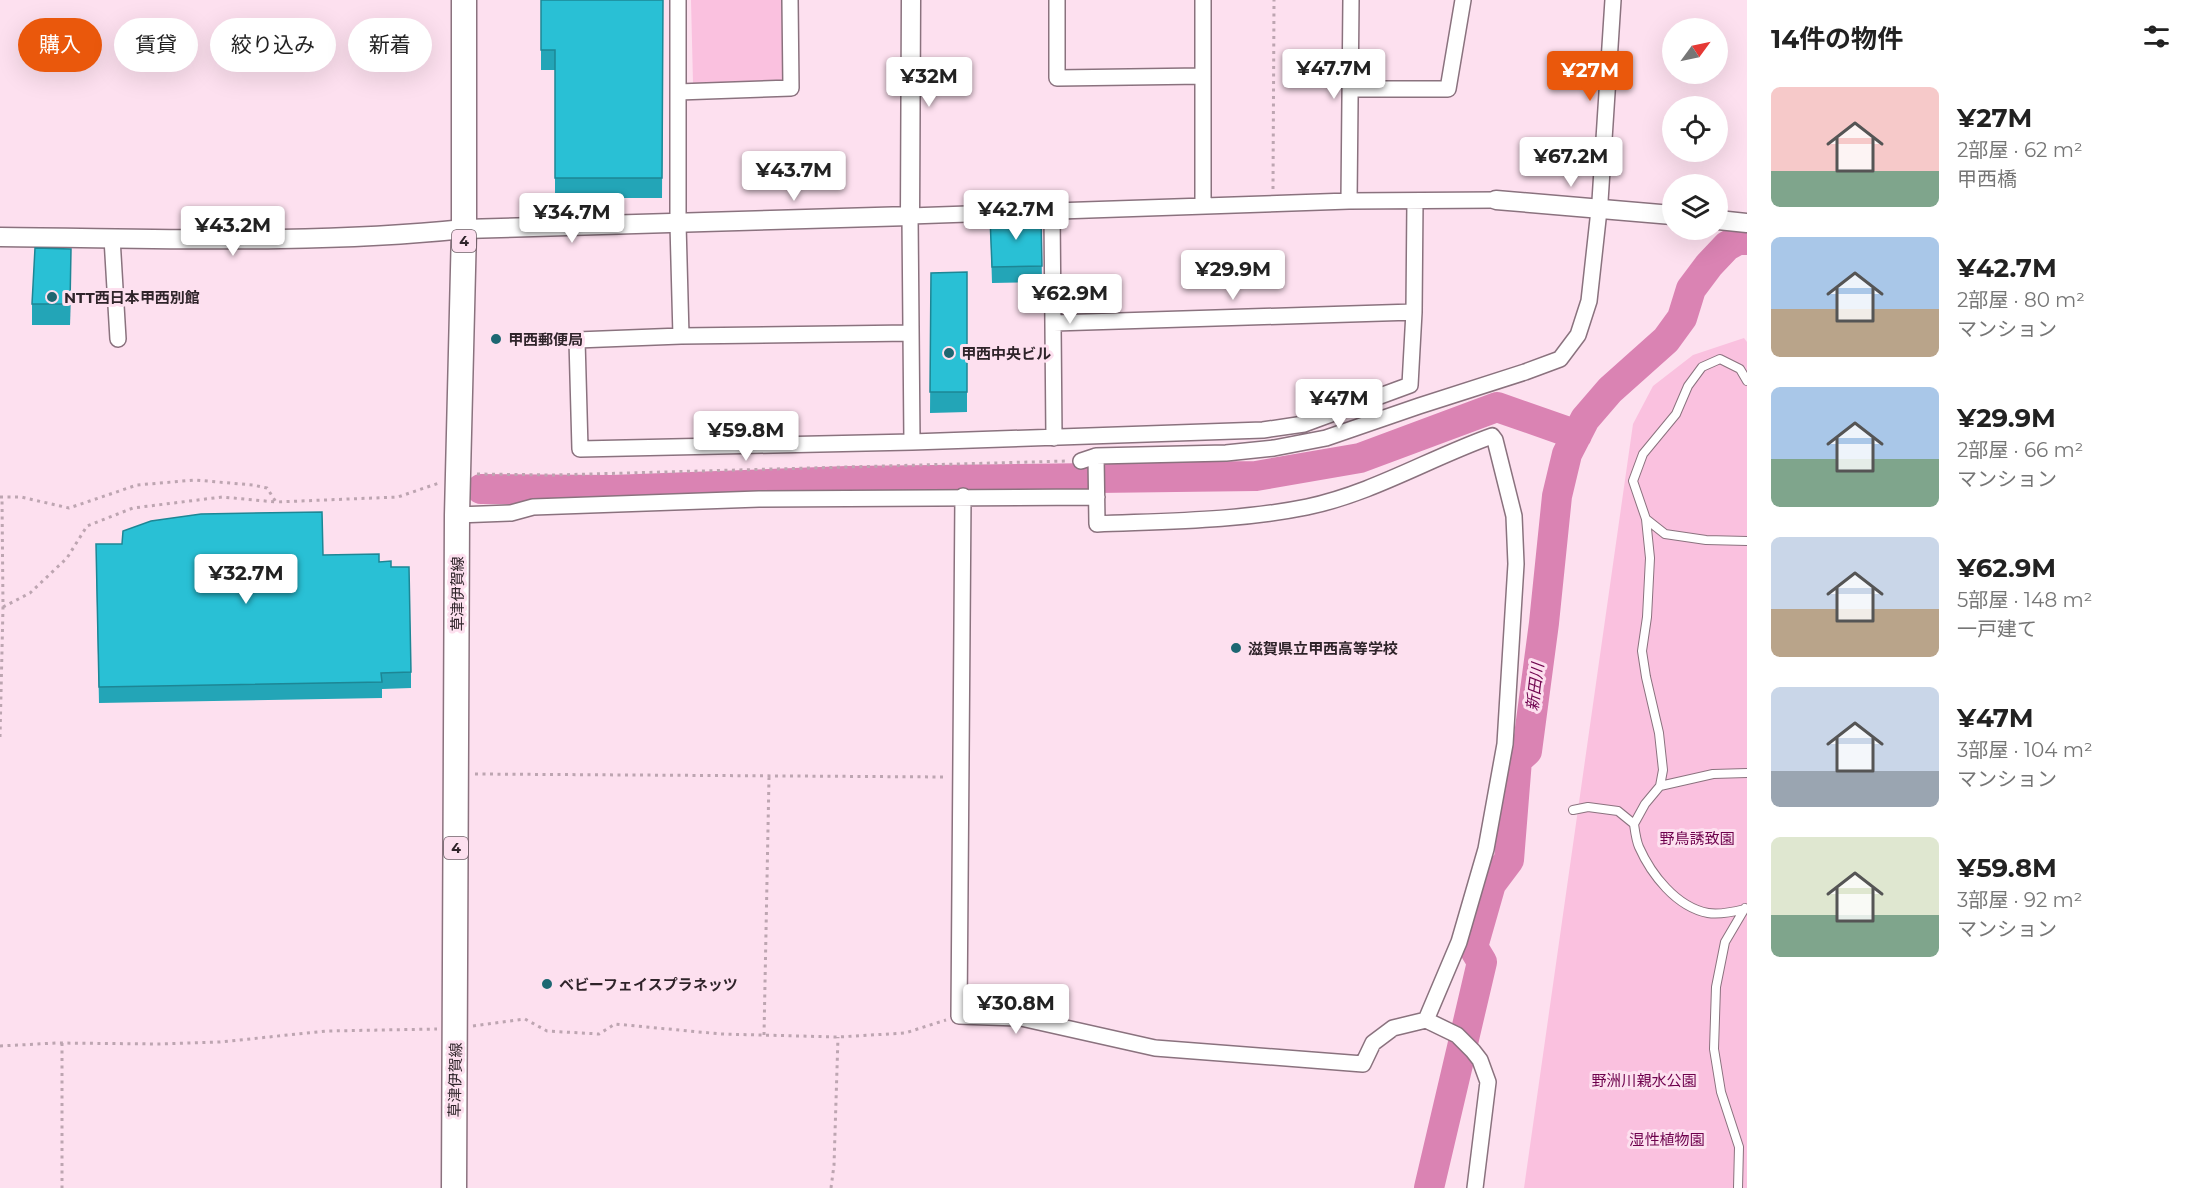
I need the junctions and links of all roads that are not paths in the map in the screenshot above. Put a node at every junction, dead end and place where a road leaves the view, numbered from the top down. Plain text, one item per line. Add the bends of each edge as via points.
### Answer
1 (464, 0) edge
2 (678, 0) edge
3 (790, 0) edge
4 (911, 0) edge
5 (1056, 0) edge
6 (1203, 0) edge
7 (1351, 0) edge
8 (1463, 0) edge
9 (1613, 0) edge
10 (1203, 76) junction
11 (1351, 90) junction
12 (678, 92) junction
13 (1349, 201) junction
14 (1415, 201) junction
15 (1496, 201) joint
16 (1203, 206) junction
17 (1599, 208) junction
18 (1052, 212) junction
19 (1662, 214) edge
20 (910, 216) junction
21 (1728, 221) edge
22 (1747, 223) edge
23 (678, 224) junction
24 (464, 229) junction
25 (0, 237) edge
26 (112, 238) junction
27 (1414, 312) junction
28 (1053, 323) junction
29 (911, 333) junction
30 (681, 336) junction
31 (118, 339) dead end
32 (1747, 381) edge
33 (1054, 438) junction
34 (912, 442) junction
35 (1097, 494) junction
36 (963, 496) junction
37 (457, 512) junction
38 (1646, 519) junction
39 (1747, 541) edge
40 (1747, 773) edge
41 (1660, 786) junction
42 (1573, 810) dead end
43 (1634, 824) junction
44 (1746, 907) edge
45 (1426, 1020) junction
46 (454, 1188) edge
47 (1475, 1188) edge
48 (1738, 1188) edge

1 - 24 main road, 草津伊賀線 / 4
2 - 12 street
3 - 12 street via 791,88
4 - 20 street
5 - 10 street via 1057,78
6 - 10 street
7 - 11 street
8 - 11 street via 1448,89
9 - 17 street
10 - 16 street
11 - 13 street
12 - 23 street
13 - 14 street
13 - 16 street
14 - 15 street
14 - 27 street
15 - 17 street
16 - 18 street
17 - 19 street
17 - 35 street via 1589,301 1578,335 1560,359 1326,438 1226,453 1091,460
18 - 20 street
18 - 28 street
20 - 23 street
20 - 29 street
21 - 22 street
23 - 24 street
23 - 30 street
24 - 26 street via 277,239
24 - 37 main road, 草津伊賀線 / 4
25 - 26 street
26 - 31 street
27 - 28 street
27 - 33 street via 1410,385 1304,424 1263,430
28 - 33 street
29 - 30 street
29 - 34 street
30 - 34 street via 577,340 580,449
32 - 38 lane via 1740,369 1720,359 1702,367 1688,386 1676,414 1643,454 1633,481
33 - 34 street
35 - 36 street
35 - 45 street via 1097,524 1237,518 1309,506 1410,472 1457,448 1492,436 1495,440 1514,516 1516,564 1505,744 1486,849 1460,942
36 - 37 street via 747,499 532,507 511,513
36 - 45 street via 959,1016 1021,1018 1155,1048 1363,1064 1373,1043 1393,1028
37 - 46 main road, 草津伊賀線 / 4
38 - 39 lane via 1665,534
38 - 41 lane via 1650,558 1642,651 1659,733 1663,770
40 - 41 lane via 1713,774
41 - 43 lane
42 - 43 lane via 1588,807 1618,811
43 - 44 lane via 1638,845 1655,874 1687,905 1708,913 1728,913
44 - 48 lane via 1725,942 1716,998 1714,1049 1721,1092 1739,1147
45 - 47 street via 1457,1035 1480,1060 1488,1082

